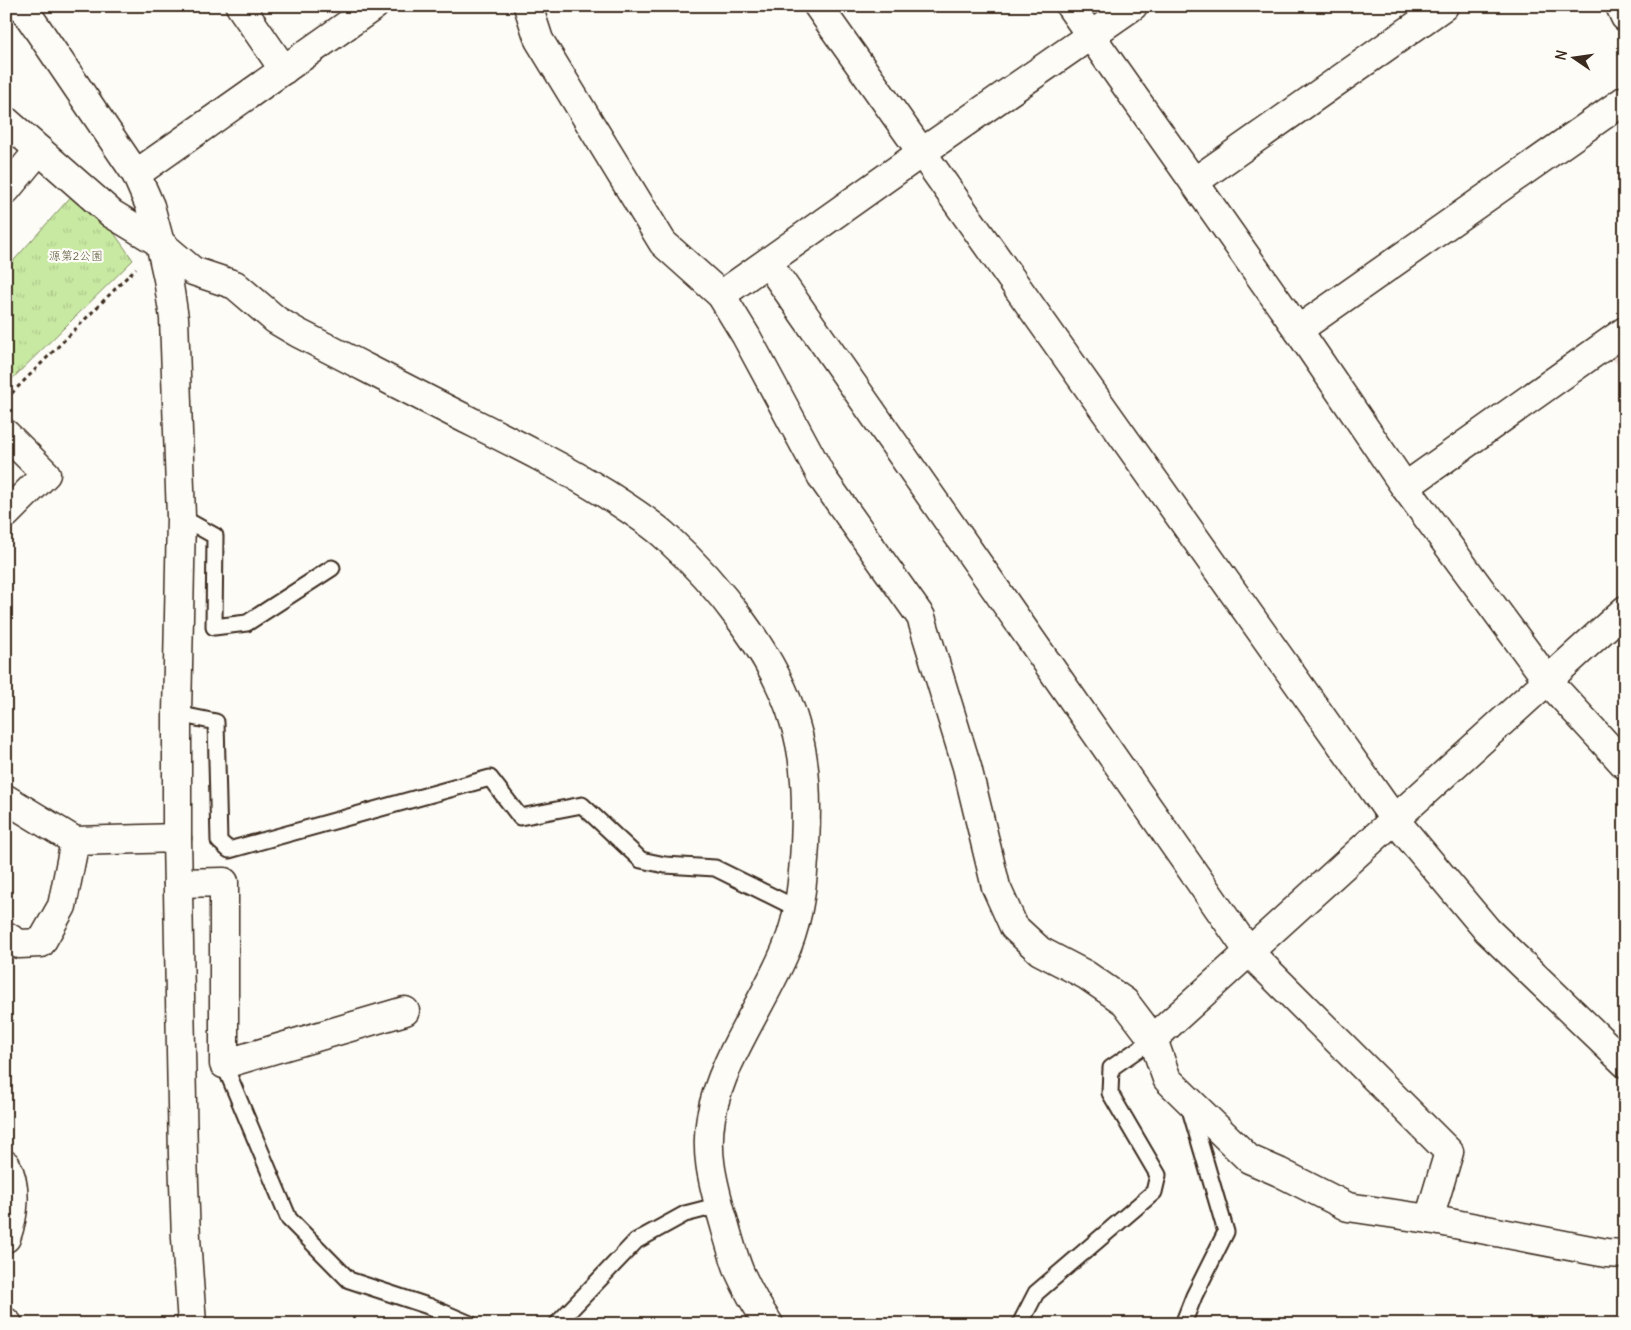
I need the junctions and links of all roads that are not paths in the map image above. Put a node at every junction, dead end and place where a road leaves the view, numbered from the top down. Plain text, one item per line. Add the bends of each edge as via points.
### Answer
1 (22, 6) edge
2 (240, 6) edge
3 (528, 6) edge
4 (818, 6) edge
5 (1070, 6) edge
6 (1133, 6) edge
7 (1444, 6) edge
8 (1620, 6) edge
9 (372, 7) edge
10 (1625, 17) edge
11 (1091, 36) junction
12 (284, 70) junction
13 (1625, 100) edge
14 (6, 121) edge
15 (39, 150) junction
16 (921, 153) junction
17 (136, 174) junction
18 (1194, 182) junction
19 (6, 190) edge
20 (162, 252) junction
21 (768, 262) junction
22 (721, 295) junction
23 (1298, 330) junction
24 (1625, 331) edge
25 (6, 434) edge
26 (1405, 487) junction
27 (6, 514) edge
28 (181, 517) junction
29 (332, 568) dead end
30 (1625, 610) edge
31 (1548, 681) junction
32 (177, 714) junction
33 (1625, 766) edge
34 (6, 799) edge
35 (1394, 820) junction
36 (177, 838) junction
37 (75, 841) junction
38 (178, 883) junction
39 (798, 909) junction
40 (6, 936) edge
41 (1249, 952) junction
42 (405, 1011) dead end
43 (1153, 1039) junction
44 (1625, 1063) edge
45 (224, 1064) junction
46 (1187, 1100) junction
47 (6, 1165) edge
48 (720, 1205) junction
49 (1429, 1218) junction
50 (6, 1238) edge
51 (1625, 1254) edge
52 (192, 1324) edge
53 (470, 1324) edge
54 (557, 1324) edge
55 (769, 1324) edge
56 (1020, 1324) edge
57 (1183, 1324) edge

1 - 17 street
2 - 12 street
3 - 22 street via 539,40 663,243
4 - 16 street
5 - 11 street
6 - 11 street
7 - 18 street
8 - 10 street
9 - 12 street
11 - 16 street
11 - 18 street
12 - 17 street
13 - 23 street
14 - 15 street
15 - 19 street
15 - 20 street via 112,214
16 - 21 street
16 - 35 street
17 - 20 street via 150,206
18 - 23 street
20 - 28 street via 174,318
20 - 39 street via 192,271 235,285 276,320 298,333 579,477 628,508 678,549 720,594 752,637 773,671 796,724 807,812
21 - 22 street
21 - 41 street
22 - 43 street via 823,479 921,616 966,767 996,887 1014,927 1040,951 1086,975 1125,1002
23 - 26 street
24 - 26 street
25 - 27 street via 46,474
26 - 31 street
28 - 29 lane via 214,536 214,627 247,623
28 - 32 street
30 - 31 street
31 - 33 street
31 - 35 street
32 - 36 street
32 - 39 lane via 216,722 219,840 229,850 490,778 520,817 582,805 641,860 716,868
34 - 37 street
35 - 41 street
35 - 44 street via 1488,930
36 - 37 street
36 - 38 street
37 - 40 street via 62,906 41,944 19,944
38 - 45 street via 224,882
38 - 52 street via 183,1156
39 - 48 street via 780,963 729,1064 715,1100 709,1165
41 - 43 street
41 - 49 street via 1449,1152
42 - 45 street
43 - 46 street via 1167,1078
43 - 56 lane via 1111,1068 1110,1093 1158,1175 1154,1192 1036,1293
45 - 53 lane via 288,1219 349,1280 428,1306
46 - 49 street via 1249,1159 1348,1206
46 - 57 lane via 1226,1232
47 - 50 street via 14,1194 11,1225
48 - 54 lane via 685,1214 636,1241
48 - 55 street via 740,1273
49 - 51 street

